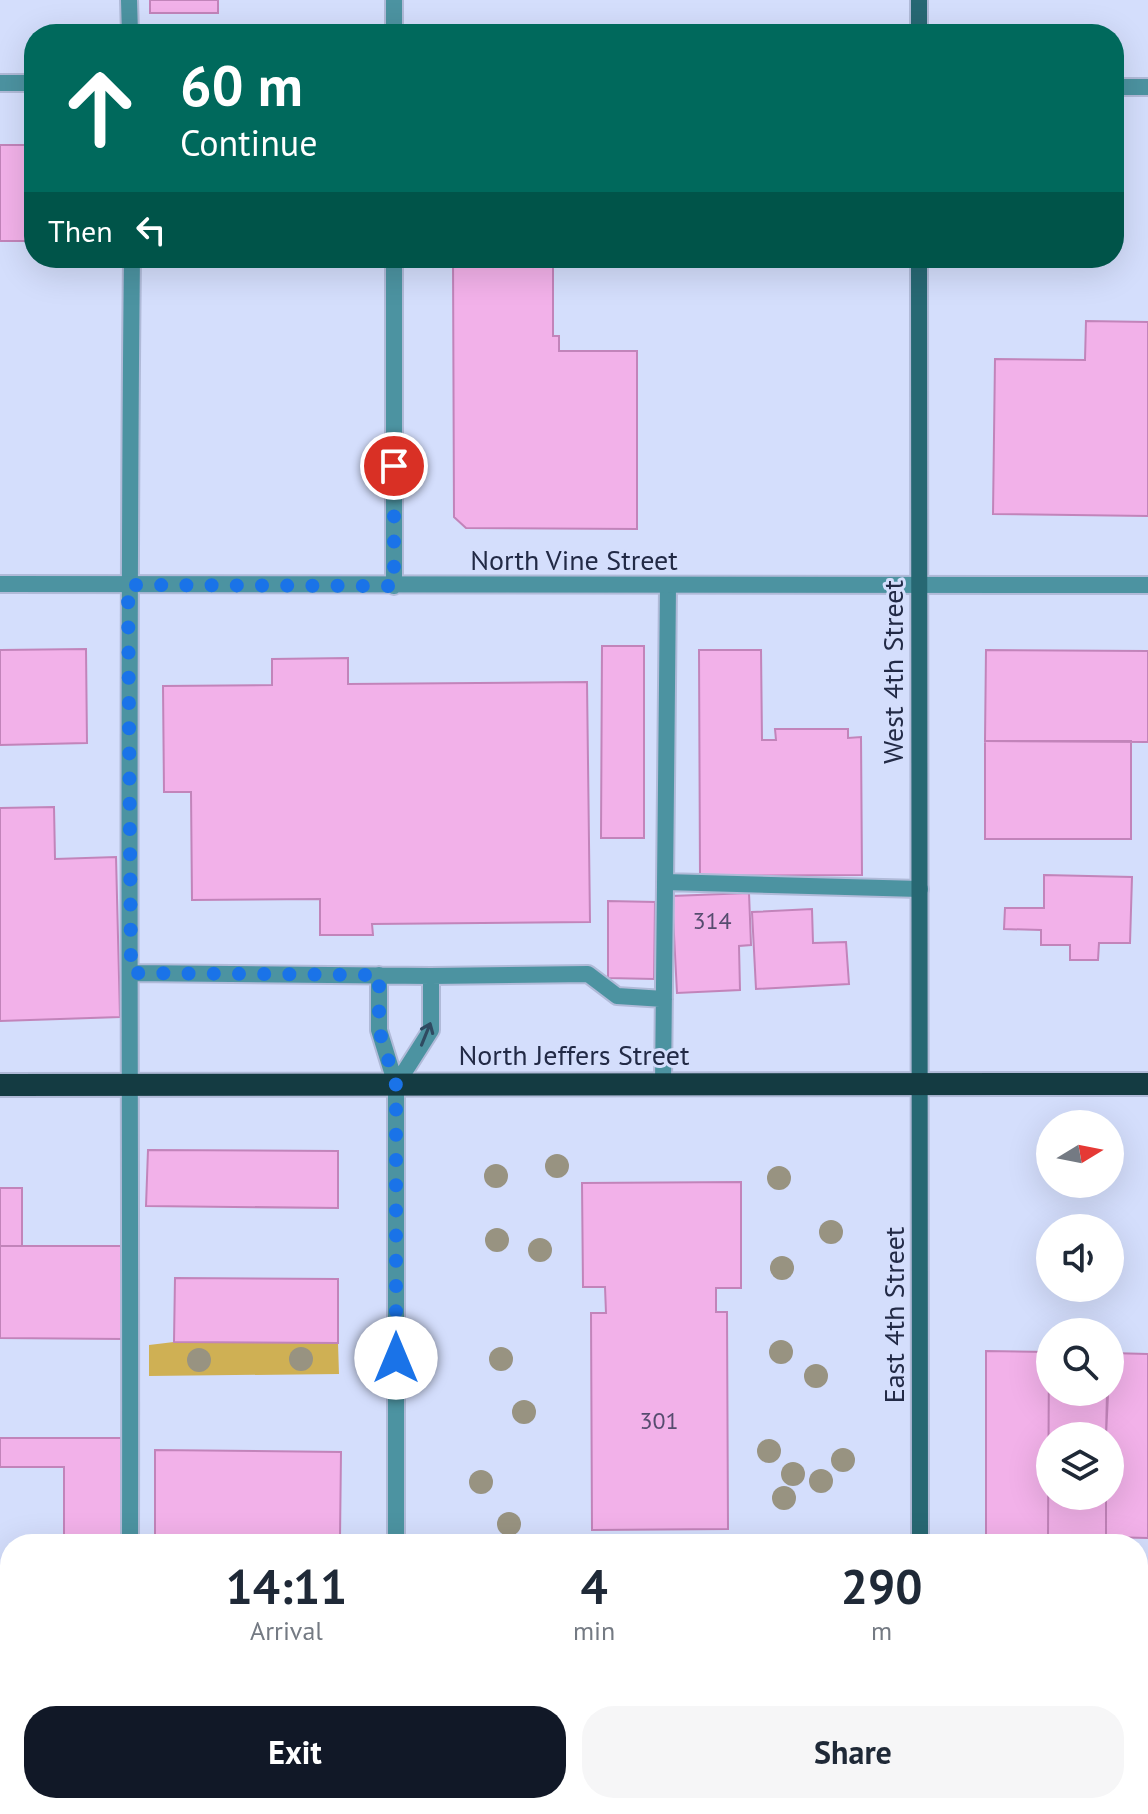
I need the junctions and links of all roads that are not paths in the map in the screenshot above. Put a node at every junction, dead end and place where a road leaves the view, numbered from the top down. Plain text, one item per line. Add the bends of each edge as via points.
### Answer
1 (129, 0) edge
2 (394, 0) edge
3 (919, 0) edge
4 (130, 24) edge
5 (394, 24) edge
6 (919, 24) edge
7 (0, 83) edge
8 (24, 83) edge
9 (1124, 87) edge
10 (1148, 87) edge
11 (132, 268) edge
12 (394, 268) edge
13 (919, 268) edge
14 (0, 584) edge
15 (128, 585) junction
16 (1148, 585) edge
17 (394, 586) junction
18 (668, 586) junction
19 (919, 586) junction
20 (665, 882) junction
21 (920, 889) junction
22 (131, 973) junction
23 (379, 975) junction
24 (431, 976) junction
25 (664, 999) junction
26 (1148, 1084) edge
27 (0, 1085) edge
28 (131, 1085) junction
29 (396, 1085) junction
30 (663, 1085) junction
31 (920, 1085) junction
32 (130, 1534) edge
33 (396, 1534) edge
34 (920, 1534) edge

1 - 4 street
2 - 5 street
3 - 6 main road
7 - 8 street
9 - 10 street
11 - 15 street
12 - 17 street
13 - 19 main road, West 4th Street
14 - 15 street, North Vine Street
15 - 17 street, North Vine Street
15 - 22 street
16 - 19 street, North Vine Street
17 - 18 street, North Vine Street
18 - 19 street, North Vine Street
18 - 20 street
19 - 21 main road, West 4th Street
20 - 21 street
20 - 25 street
21 - 31 main road, West 4th Street
22 - 23 street
22 - 28 street
23 - 24 street
23 - 29 street via 379,1030
24 - 25 street via 588,974 617,996
29 -> 24 street via 431,1030
25 - 30 street
26 - 31 highway, North Jeffers Street
27 - 28 highway, North Jeffers Street
28 - 29 highway, North Jeffers Street
28 - 32 street
29 - 30 highway, North Jeffers Street
29 - 33 street
30 - 31 highway, North Jeffers Street
31 - 34 main road, East 4th Street

